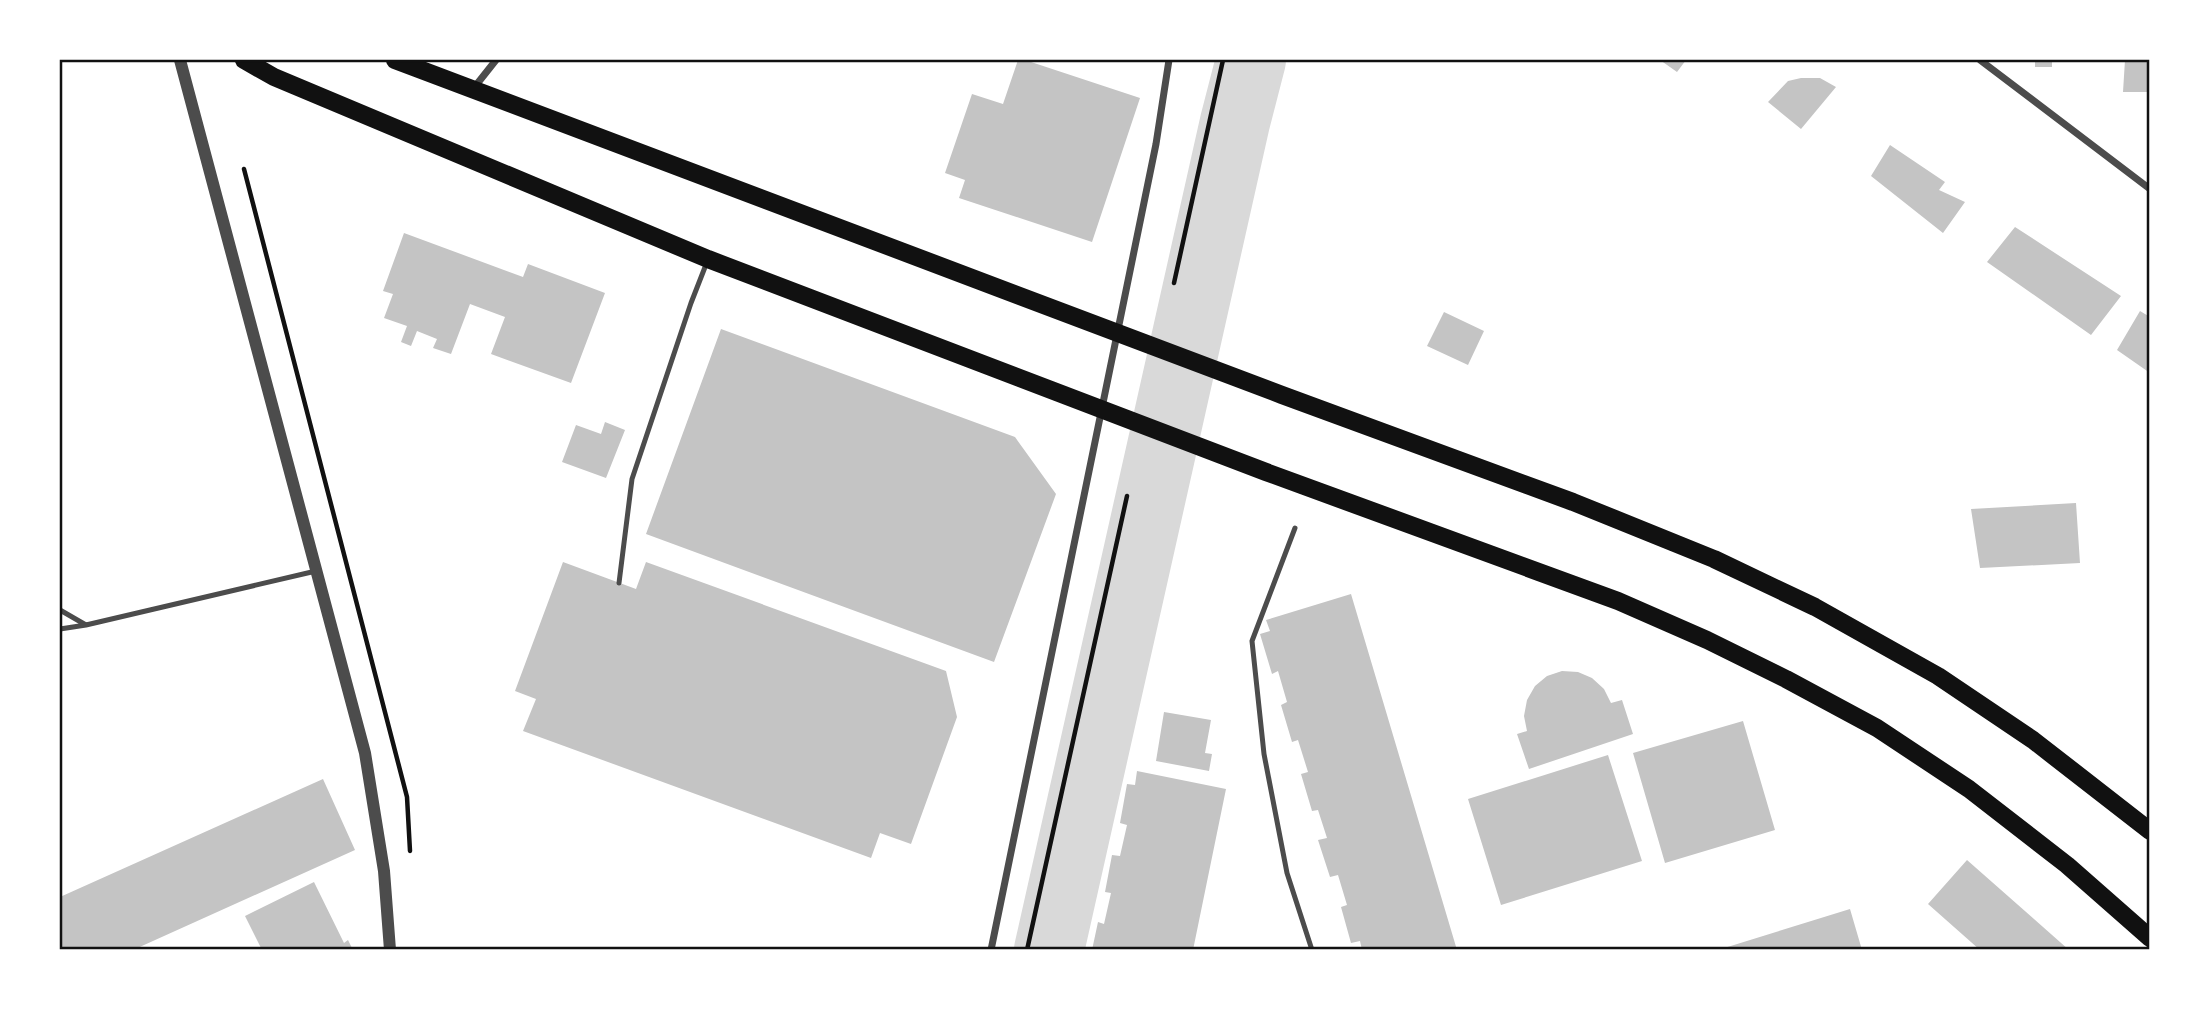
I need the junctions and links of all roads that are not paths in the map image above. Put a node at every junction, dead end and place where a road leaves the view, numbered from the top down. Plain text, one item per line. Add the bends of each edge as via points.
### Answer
1 (180, 60) edge
2 (244, 60) edge
3 (395, 60) edge
4 (496, 60) edge
5 (1169, 60) edge
6 (1980, 60) edge
7 (472, 89) junction
8 (2150, 189) edge
9 (708, 259) junction
10 (1296, 528) dead end
11 (316, 572) junction
12 (619, 583) dead end
13 (60, 610) edge
14 (86, 625) junction
15 (60, 629) edge
16 (2150, 831) edge
17 (2150, 938) edge
18 (390, 950) edge
19 (991, 950) edge
20 (1312, 950) edge

1 - 11 street
2 - 9 main road via 274,77
3 - 7 main road
4 - 7 street
5 - 19 street via 1156,144
6 - 8 street
7 - 16 main road via 1714,559 1815,607 1938,676 2033,740
9 - 12 lane via 632,479
9 - 17 main road via 1618,601 1707,639 1877,728 1969,789 2067,865
10 - 20 lane via 1252,641 1264,754 1287,873
11 - 14 lane
11 - 18 street via 365,754 384,872
13 - 14 lane
14 - 15 lane

